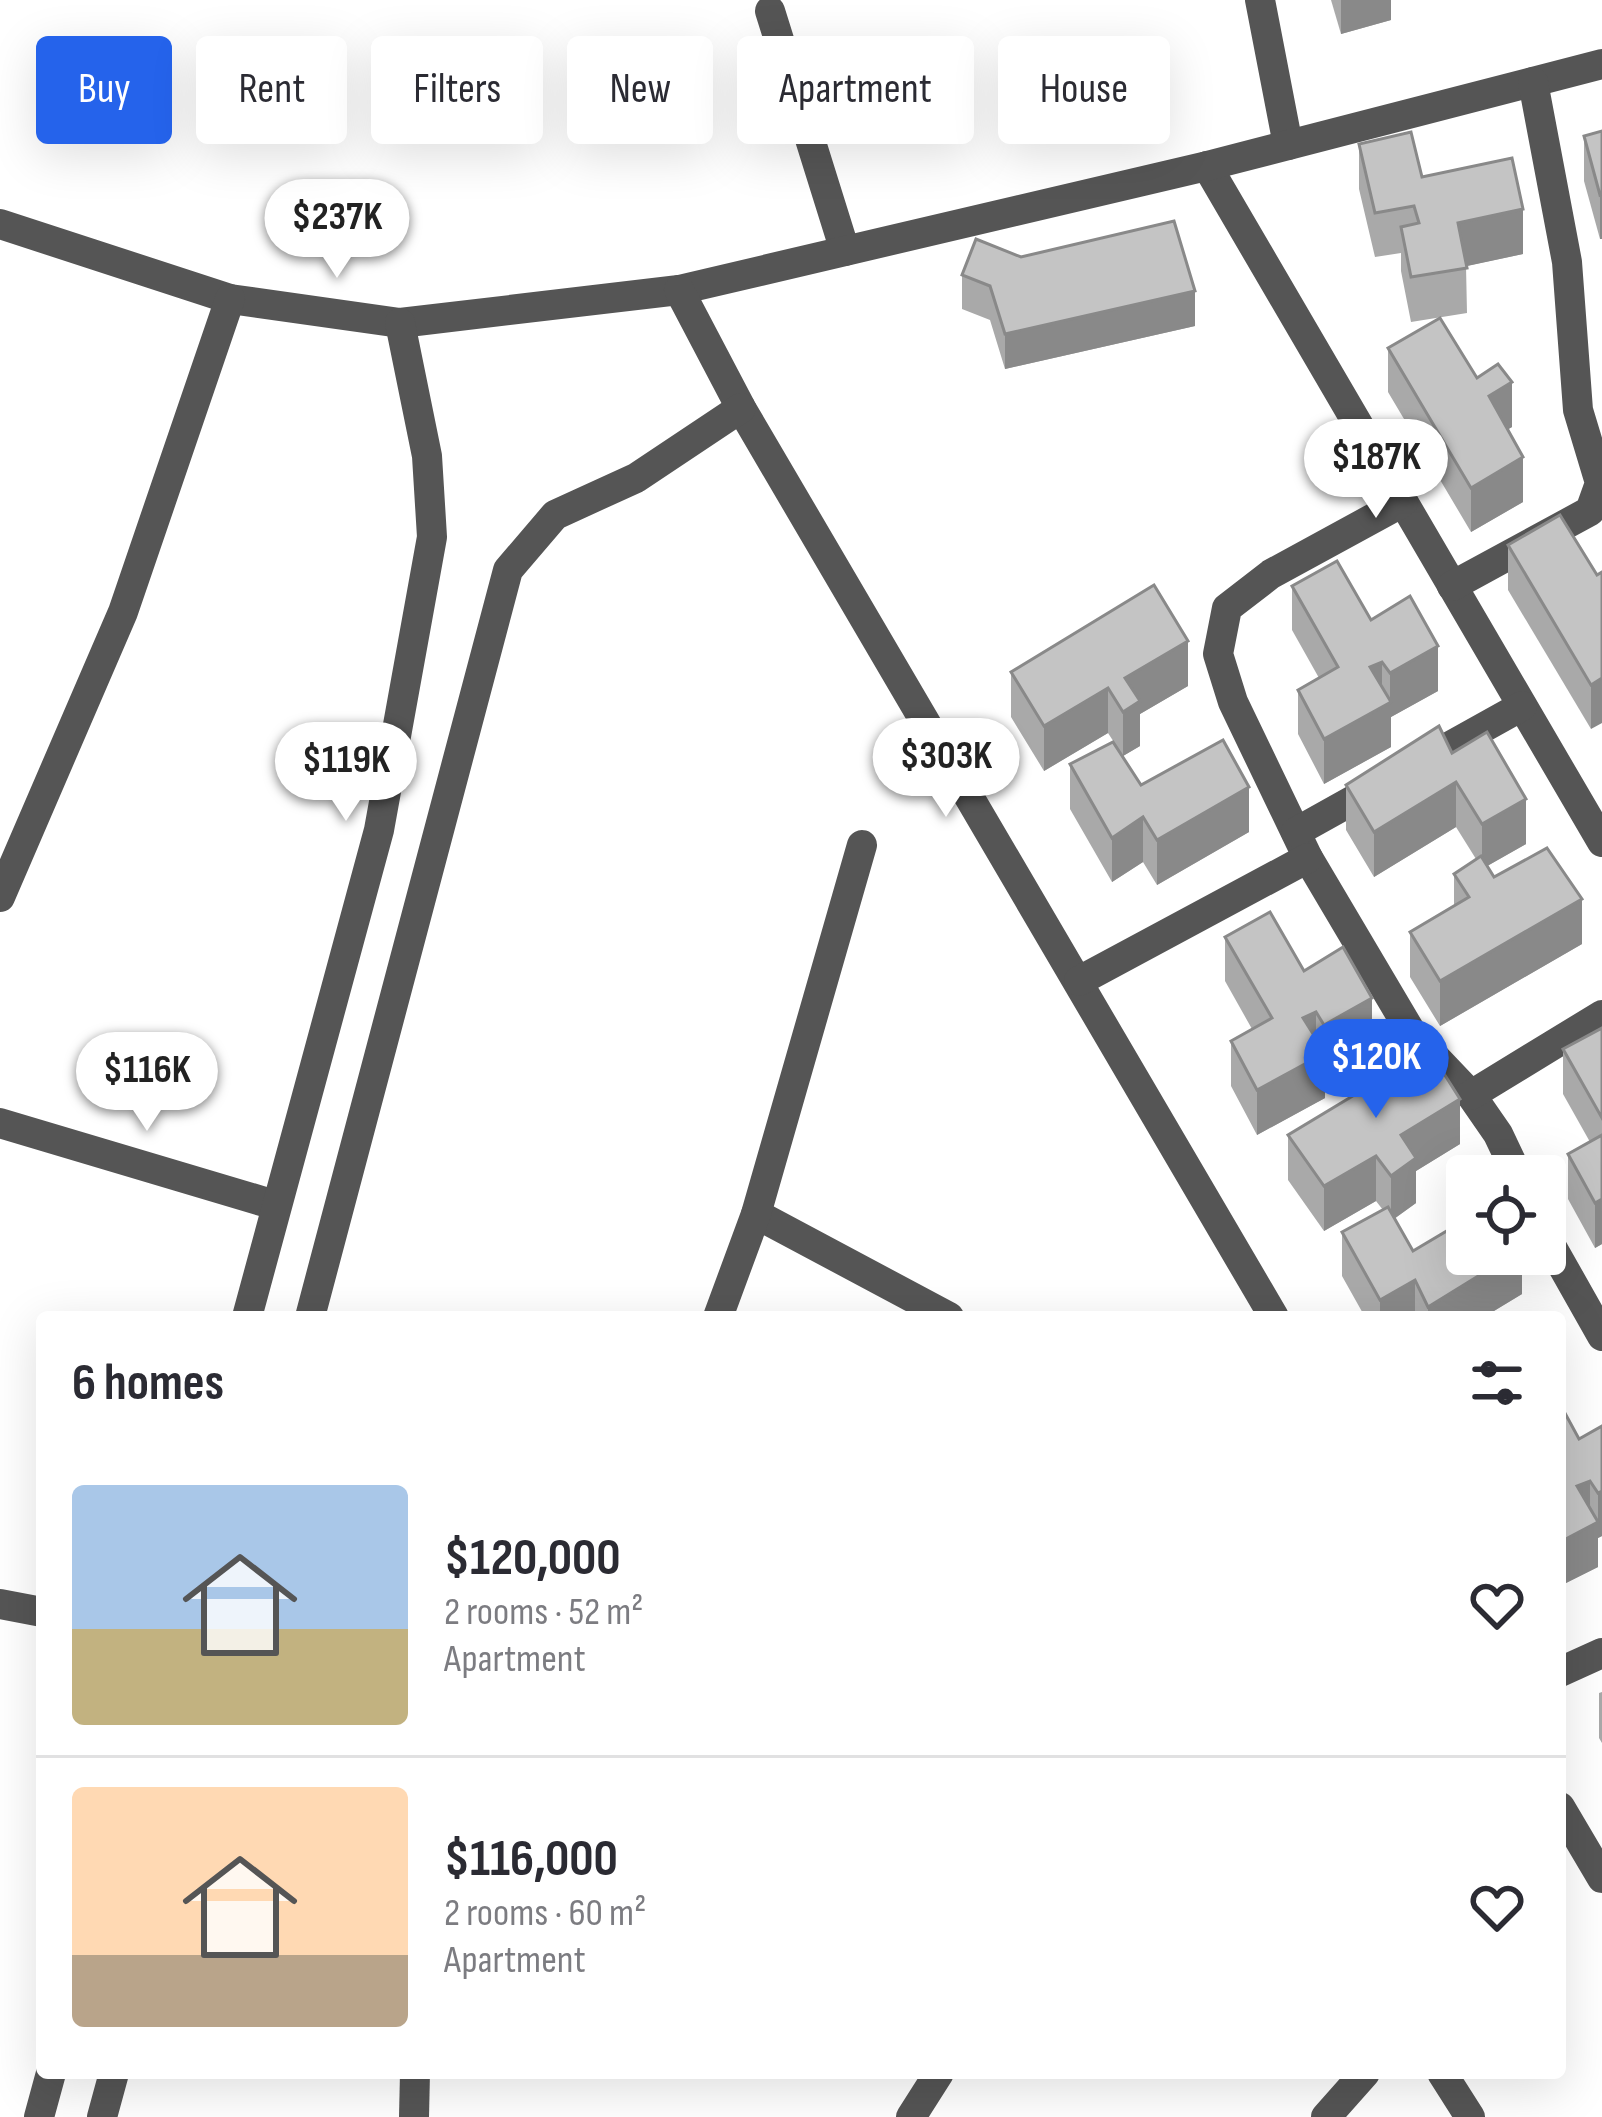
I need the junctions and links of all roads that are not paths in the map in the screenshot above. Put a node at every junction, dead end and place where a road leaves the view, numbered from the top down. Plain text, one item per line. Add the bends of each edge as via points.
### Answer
1 (1260, 0) edge
2 (770, 11) dead end
3 (1602, 64) edge
4 (1533, 82) junction
5 (1288, 145) junction
6 (1208, 166) junction
7 (0, 224) edge
8 (845, 251) junction
9 (679, 290) junction
10 (230, 299) junction
11 (400, 323) junction
12 (1602, 329) edge
13 (1572, 340) junction
14 (740, 408) junction
15 (1403, 502) junction
16 (1452, 586) junction
17 (1522, 706) junction
18 (1602, 781) edge
19 (1575, 797) junction
20 (1602, 842) edge
21 (862, 845) dead end
22 (1302, 845) junction
23 (0, 897) edge
24 (1079, 981) junction
25 (1602, 1016) edge
26 (1472, 1095) junction
27 (0, 1123) edge
28 (1508, 1155) edge
29 (275, 1205) junction
30 (756, 1214) junction
31 (1566, 1272) edge
32 (249, 1311) edge
33 (312, 1311) edge
34 (720, 1311) edge
35 (938, 1311) edge
36 (1271, 1311) edge
37 (1602, 1336) edge
38 (0, 1604) edge
39 (36, 1611) edge
40 (1602, 1653) edge
41 (1566, 1669) edge
42 (1566, 1817) edge
43 (1602, 1878) edge
44 (49, 2079) edge
45 (112, 2079) edge
46 (415, 2079) edge
47 (935, 2079) edge
48 (1360, 2079) edge
49 (1446, 2079) edge
50 (39, 2117) edge
51 (103, 2117) edge
52 (414, 2117) edge
53 (911, 2117) edge
54 (1326, 2117) edge
55 (1469, 2117) edge

1 - 5 street
2 - 8 street
3 - 4 street
4 - 5 street
4 - 13 street via 1568,262
5 - 6 street
6 - 8 street
6 - 15 street
7 - 10 street
8 - 9 street
9 - 11 street
9 - 14 street
10 - 11 street
10 - 23 street via 123,612
11 - 29 street via 428,456 432,537 379,830
12 - 13 street
13 - 16 street via 1578,410 1600,483 1590,511
14 - 24 street
14 - 33 street via 636,478 555,515 508,570
15 - 16 street
15 - 22 street via 1270,574 1227,608 1218,654 1233,703
16 - 17 street
17 - 19 street
17 - 22 street
18 - 19 street
19 - 20 street
21 - 30 street
22 - 24 street
22 - 26 street via 1411,1032
24 - 36 street
25 - 26 street
26 - 28 street
27 - 29 street
29 - 32 street
30 - 34 street
30 - 35 street
31 - 37 street
38 - 39 street
40 - 41 street
42 - 43 street
44 - 50 street
45 - 51 street
46 - 52 street
47 - 53 street
48 - 54 street
49 - 55 street

